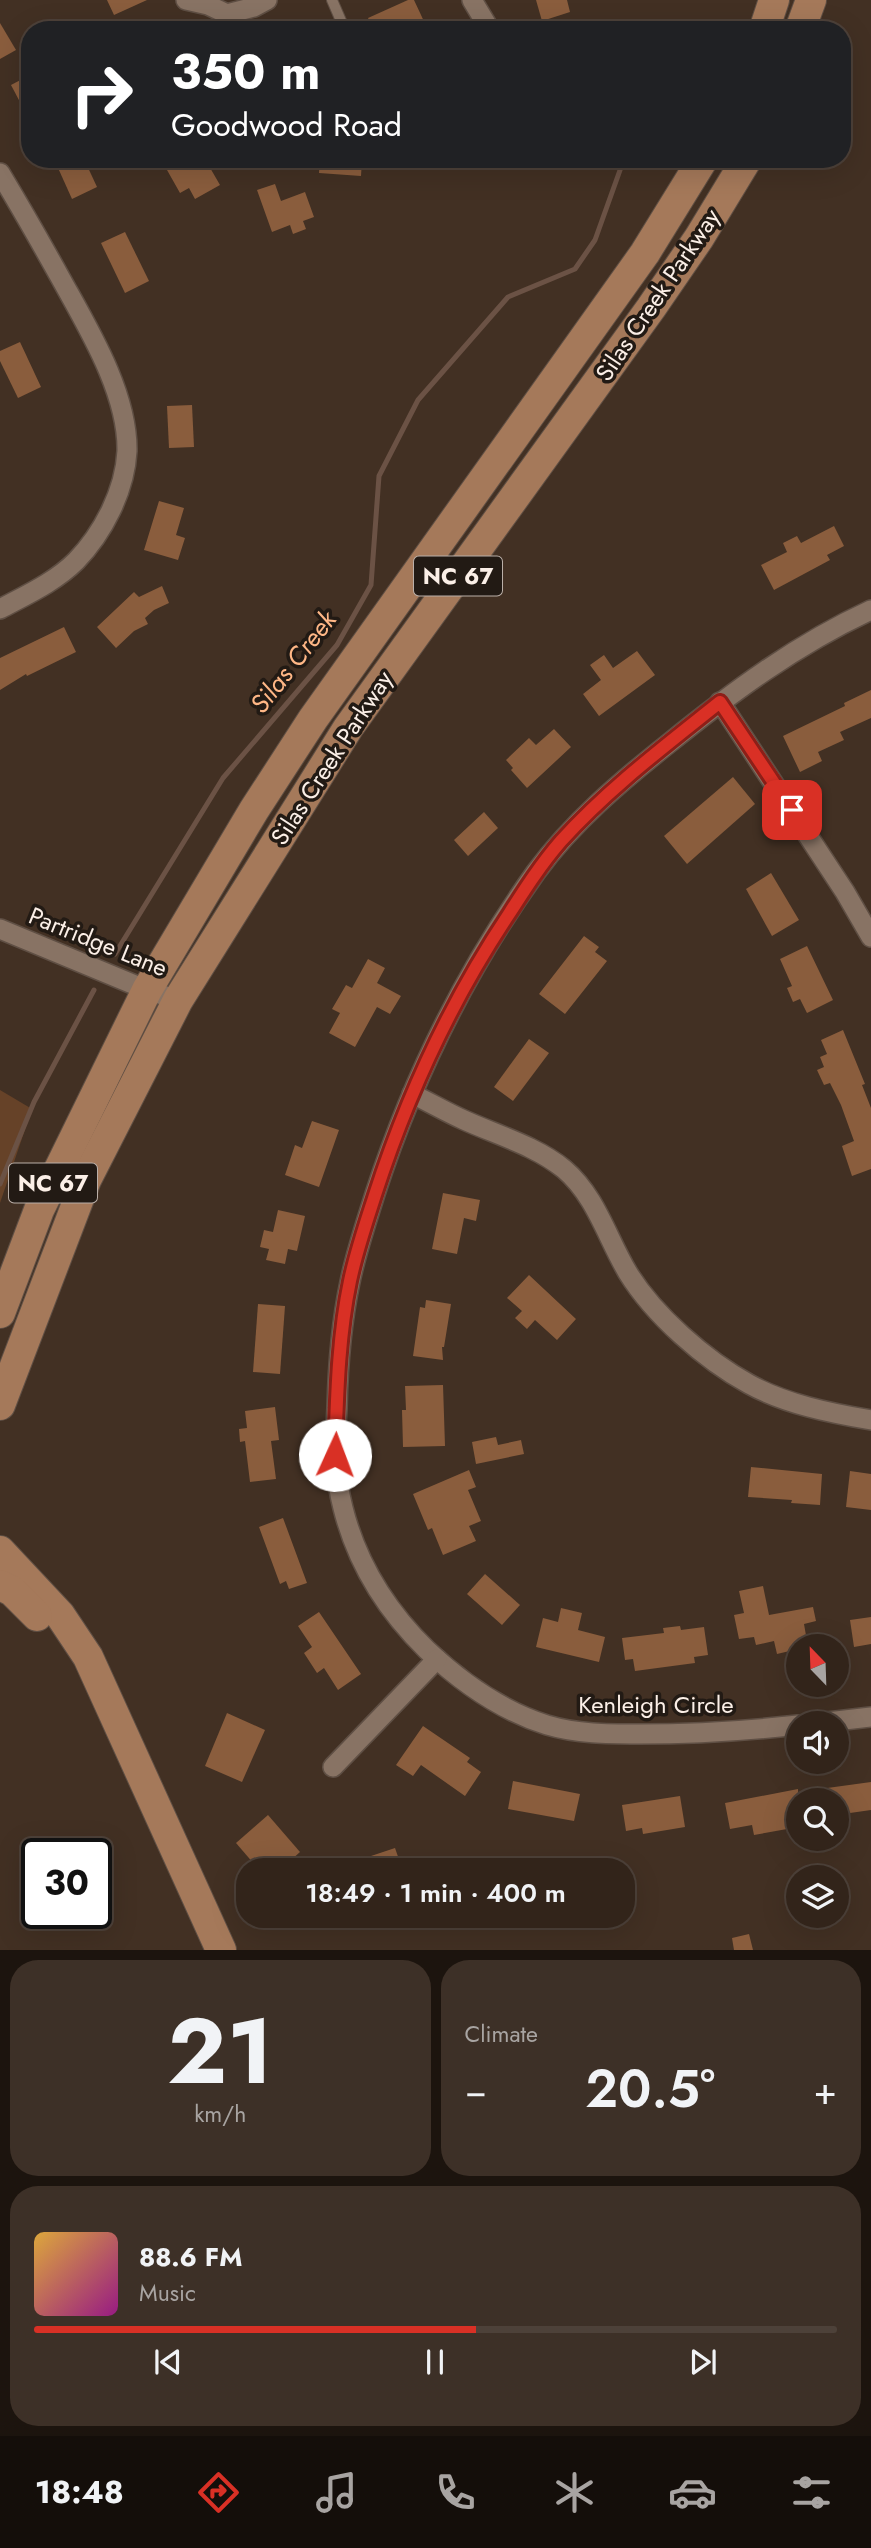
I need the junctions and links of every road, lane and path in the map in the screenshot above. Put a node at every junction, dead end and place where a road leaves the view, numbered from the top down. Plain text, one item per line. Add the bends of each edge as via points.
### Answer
1 (186, 0) edge
2 (267, 0) edge
3 (332, 0) edge
4 (472, 0) edge
5 (774, 0) edge
6 (811, 0) edge
7 (227, 21) edge
8 (230, 21) edge
9 (341, 21) edge
10 (485, 21) edge
11 (767, 21) edge
12 (803, 21) edge
13 (697, 168) edge
14 (742, 168) edge
15 (0, 173) edge
16 (0, 609) edge
17 (871, 610) edge
18 (720, 702) junction
19 (0, 929) edge
20 (871, 937) edge
21 (147, 990) junction
22 (178, 1000) junction
23 (412, 1094) junction
24 (0, 1313) edge
25 (0, 1405) edge
26 (871, 1420) edge
27 (0, 1551) edge
28 (0, 1586) edge
29 (437, 1659) junction
30 (871, 1717) edge
31 (849, 1720) edge
32 (786, 1726) edge
33 (334, 1767) dead end
34 (205, 1950) edge
35 (221, 1950) edge

1 - 7 street via 208,5
2 - 8 street
3 - 9 lane
4 - 10 street
5 - 11 main road
6 - 12 main road
13 - 21 main road, Silas Creek Parkway / NC 67 via 645,253 306,730
14 - 22 main road, Silas Creek Parkway / NC 67 via 651,308 348,728
15 - 16 street via 104,364 123,418 127,452 117,496 91,543 58,576
17 - 18 street, Kenleigh Circle via 804,646
18 - 20 street
18 - 23 street, Kenleigh Circle via 597,804 537,872 457,1000
19 - 21 street, Partridge Lane
21 - 22 street, Partridge Lane
21 - 24 main road, Silas Creek Parkway / NC 67 via 39,1210
22 - 25 main road, Silas Creek Parkway / NC 67 via 86,1180
23 - 26 street via 546,1157 564,1170 592,1203 641,1291 688,1340 724,1369 778,1397
23 - 29 street, Kenleigh Circle via 350,1281 338,1378 335,1455 342,1507 366,1571 404,1627
27 - 35 main road via 60,1615 88,1657
28 - 34 main road via 12,1591 35,1614 71,1659
29 - 32 street, Kenleigh Circle via 491,1700 547,1725 576,1731 675,1734
29 - 33 street
30 - 31 street

